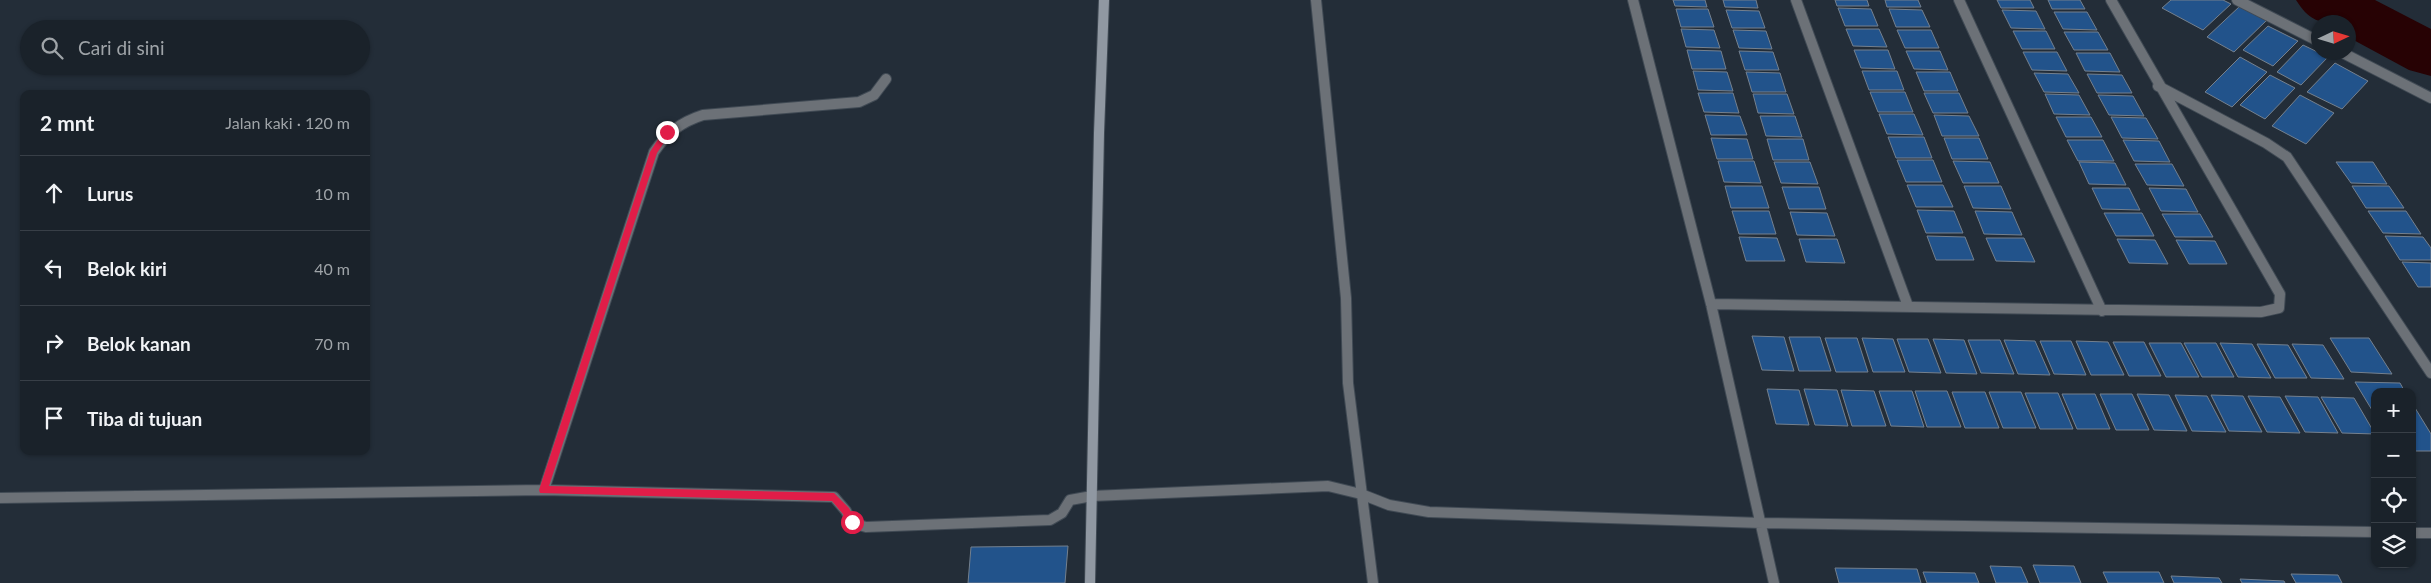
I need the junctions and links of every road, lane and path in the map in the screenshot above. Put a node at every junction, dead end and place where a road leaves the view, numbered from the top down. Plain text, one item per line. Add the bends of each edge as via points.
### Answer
1 (1104, 0) edge
2 (1316, 0) edge
3 (1634, 0) edge
4 (1796, 0) edge
5 (1959, 0) edge
6 (2111, 0) edge
7 (2237, 0) edge
8 (2311, 37) edge
9 (2356, 60) edge
10 (886, 79) dead end
11 (2158, 86) junction
12 (2431, 98) edge
13 (1711, 304) junction
14 (1908, 306) junction
15 (2102, 311) junction
16 (2431, 373) edge
17 (544, 490) junction
18 (1361, 494) junction
19 (1092, 496) junction
20 (0, 498) edge
21 (1762, 523) junction
22 (2371, 532) edge
23 (2416, 533) edge
24 (2431, 533) edge
25 (1090, 583) edge
26 (1373, 583) edge
27 (1774, 583) edge

1 - 19 street
2 - 18 street via 1346,298 1348,383
3 - 13 street
4 - 14 street
5 - 15 street
6 - 11 street
7 - 8 street
9 - 12 street
10 - 17 street via 874,94 859,102 703,114 684,120 667,132 654,152
11 - 15 street via 2280,294 2278,308 2262,312
11 - 16 street via 2287,157
13 - 14 street
13 - 21 street
14 - 15 street
17 - 19 street via 834,497 852,522 866,527 1050,520 1062,513 1070,500
17 - 20 street
18 - 19 street via 1328,486 1293,486
18 - 21 street via 1389,505 1429,512
18 - 26 street
19 - 25 street
21 - 22 street
21 - 27 street
23 - 24 street

